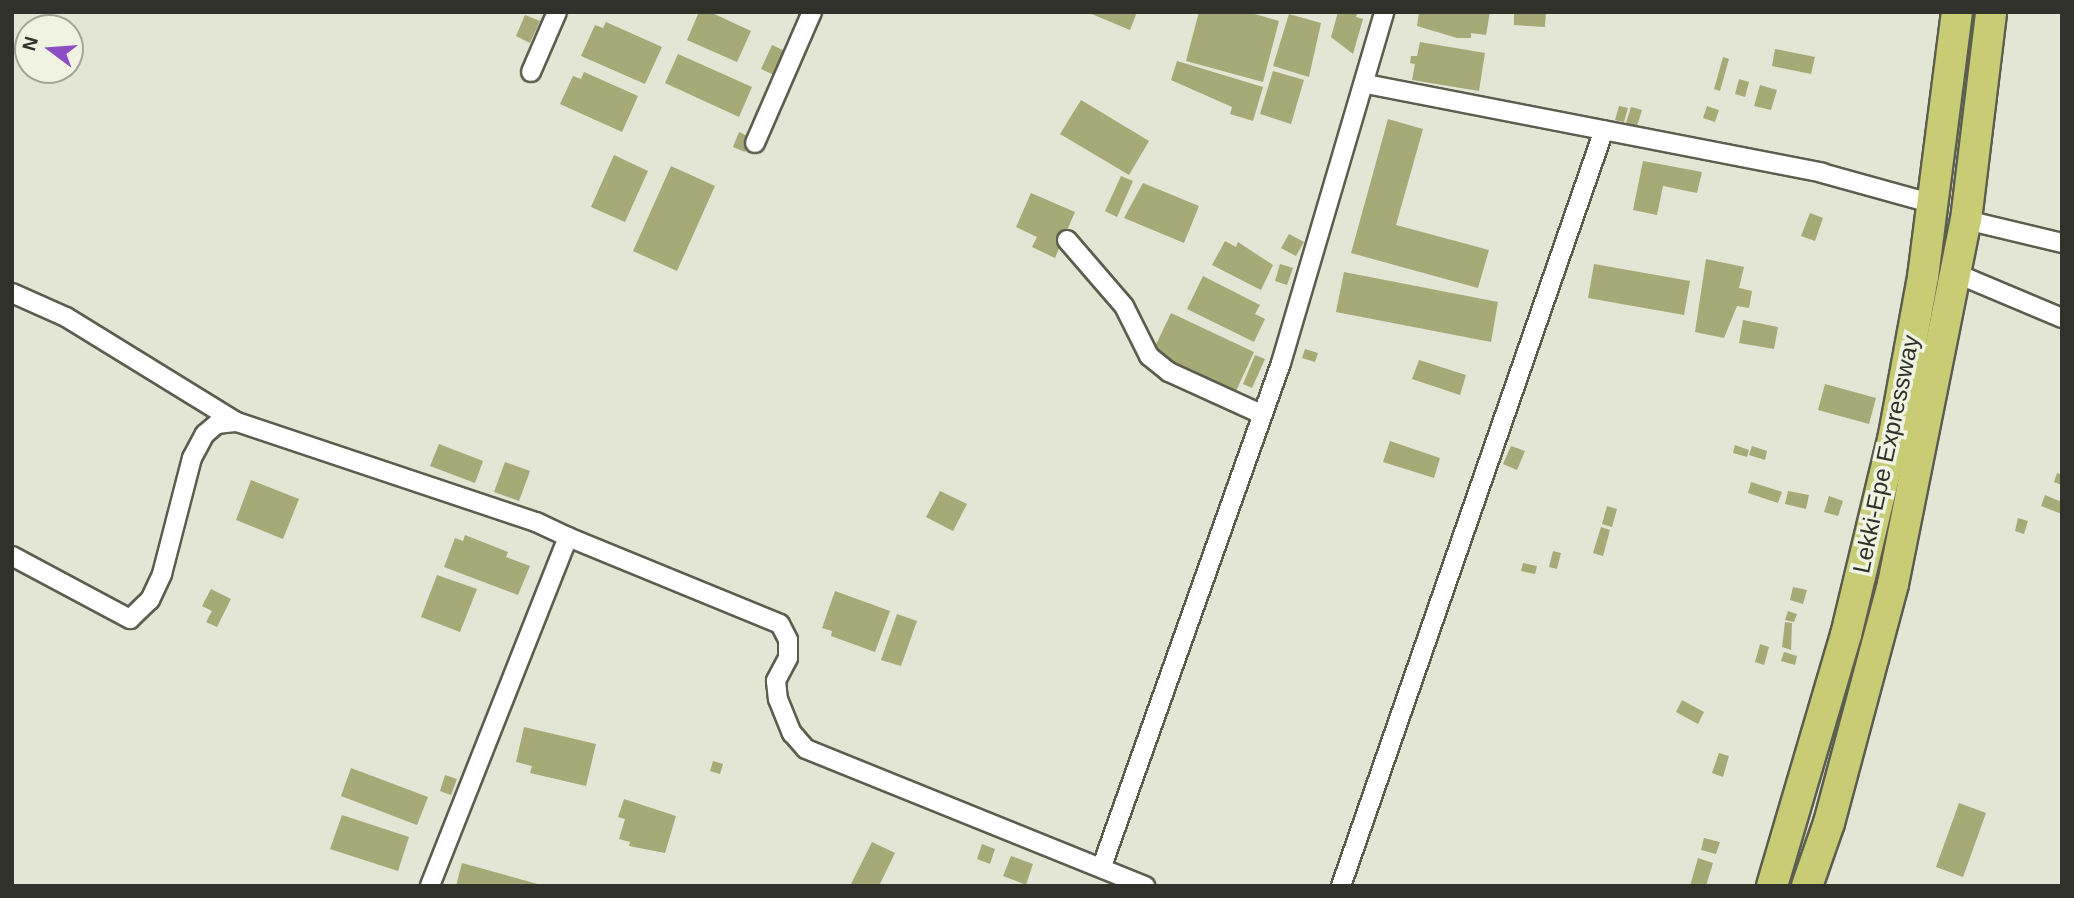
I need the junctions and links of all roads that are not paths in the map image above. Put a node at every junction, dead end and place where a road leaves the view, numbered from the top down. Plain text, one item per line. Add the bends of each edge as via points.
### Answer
1 (557, 12) edge
2 (812, 12) edge
3 (1384, 12) edge
4 (1957, 12) edge
5 (1991, 12) edge
6 (531, 72) dead end
7 (1366, 84) junction
8 (1604, 130) junction
9 (755, 143) dead end
10 (1934, 204) junction
11 (1966, 220) junction
12 (1067, 240) dead end
13 (2062, 243) edge
14 (1955, 273) junction
15 (12, 293) edge
16 (2062, 318) edge
17 (1261, 414) junction
18 (237, 422) junction
19 (568, 537) junction
20 (12, 556) edge
21 (1102, 866) junction
22 (430, 886) edge
23 (1145, 886) edge
24 (1341, 886) edge
25 (1772, 886) edge
26 (1807, 886) edge

1 - 6 street
2 - 9 street
3 - 7 street
4 - 10 highway, Lekki-Epe Expressway
5 - 11 highway, Lekki-Epe Expressway
7 - 8 street
7 - 17 street
8 - 10 street via 1822,173
8 - 24 street
10 - 25 highway, Lekki-Epe Expressway via 1891,448 1846,635
11 - 13 street
11 - 14 highway, Lekki-Epe Expressway
12 - 17 street via 1124,306 1149,356 1169,372
14 - 16 street
14 - 26 highway, Lekki-Epe Expressway via 1893,584 1829,823
15 - 18 street via 66,317
17 - 21 street
18 - 19 street via 536,522
18 - 20 street via 217,425 205,434 192,458 162,573 150,600 130,619
19 - 21 street via 780,624 788,640 788,658 776,681 778,699 792,733 806,749 905,792
19 - 22 street
21 - 23 street

